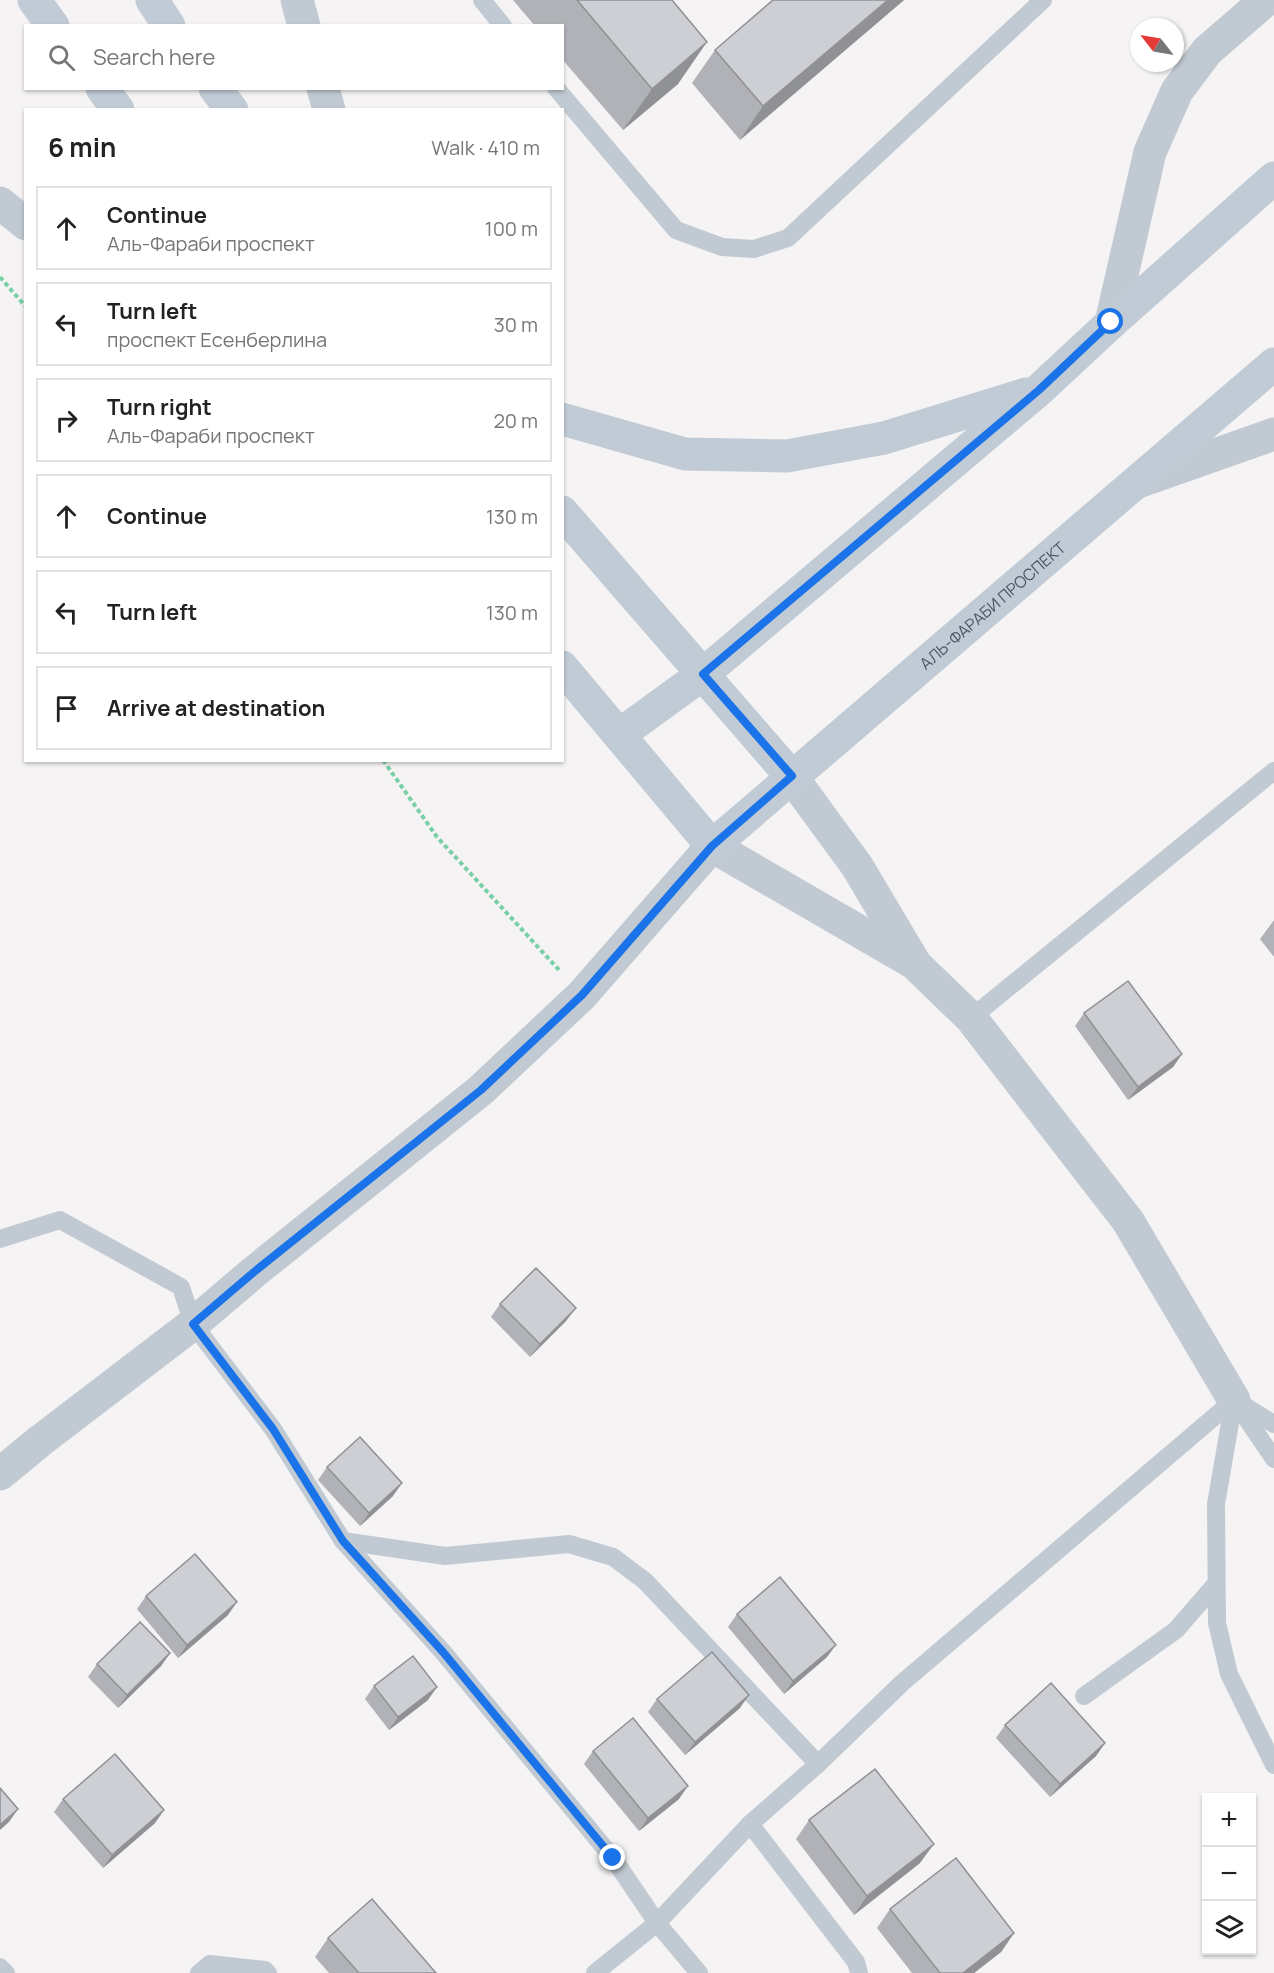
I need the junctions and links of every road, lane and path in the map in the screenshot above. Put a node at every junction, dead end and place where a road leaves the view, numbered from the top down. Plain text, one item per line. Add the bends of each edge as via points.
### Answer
1 (34, 0) edge
2 (152, 0) edge
3 (297, 0) edge
4 (482, 0) edge
5 (1043, 0) edge
6 (1251, 5) edge
7 (52, 24) edge
8 (168, 24) edge
9 (303, 24) edge
10 (501, 24) edge
11 (103, 90) edge
12 (217, 90) edge
13 (324, 90) edge
14 (558, 90) edge
15 (117, 108) edge
16 (230, 108) edge
17 (328, 108) edge
18 (1274, 178) edge
19 (0, 203) edge
20 (24, 222) edge
21 (0, 277) edge
22 (24, 305) edge
23 (1111, 322) junction
24 (1274, 364) edge
25 (1039, 390) junction
26 (564, 420) edge
27 (1274, 434) edge
28 (1138, 482) junction
29 (564, 514) edge
30 (564, 669) edge
31 (703, 674) junction
32 (619, 735) junction
33 (384, 762) edge
34 (1274, 771) edge
35 (792, 776) junction
36 (712, 846) junction
37 (914, 963) junction
38 (582, 995) junction
39 (971, 1018) junction
40 (0, 1239) edge
41 (193, 1324) junction
42 (1234, 1400) junction
43 (1274, 1424) edge
44 (1274, 1459) edge
45 (0, 1474) edge
46 (343, 1541) junction
47 (1215, 1585) junction
48 (1084, 1696) dead end
49 (818, 1764) junction
50 (1274, 1765) edge
51 (750, 1824) junction
52 (657, 1923) junction
53 (0, 1966) edge
54 (6, 1973) edge
55 (199, 1973) edge
56 (268, 1973) edge
57 (596, 1973) edge
58 (699, 1973) edge
59 (860, 1973) edge

1 - 7 street
2 - 8 street
3 - 9 street
4 - 10 lane
5 - 14 lane via 788,238 754,249 722,247 676,230
6 - 23 street via 1177,90 1150,152
11 - 15 street
12 - 16 street
13 - 17 street
18 - 23 street
19 - 20 street
21 - 22 path
23 - 25 street
24 - 28 street, АЛЬ-ФАРАБИ ПРОСПЕКТ
25 - 26 street via 884,438 787,456 685,454
25 - 31 street
27 - 28 street
28 - 35 street, АЛЬ-ФАРАБИ ПРОСПЕКТ
29 - 31 street
30 - 32 street
31 - 32 street
31 - 35 street
32 - 36 street
33 - 38 path via 436,837
34 - 39 lane
35 - 36 street, АЛЬ-ФАРАБИ ПРОСПЕКТ
35 - 37 street via 857,866
36 - 37 street
36 - 38 street
37 - 39 street
38 - 41 street via 481,1090
39 - 42 street via 1128,1221
40 - 41 lane via 60,1220 181,1287
41 - 45 street
41 - 46 lane via 273,1429
42 - 43 lane
42 - 44 lane
42 - 47 lane via 1216,1504
42 - 49 lane via 902,1683
46 - 49 lane via 445,1556 569,1544 613,1557 645,1581
46 - 52 lane via 443,1652 613,1858
47 - 48 lane via 1176,1630
47 - 50 lane via 1217,1623 1229,1674
49 - 51 lane
51 - 52 lane
51 - 59 lane via 856,1962
52 - 57 lane
52 - 58 lane
53 - 54 lane
55 - 56 lane via 210,1964

